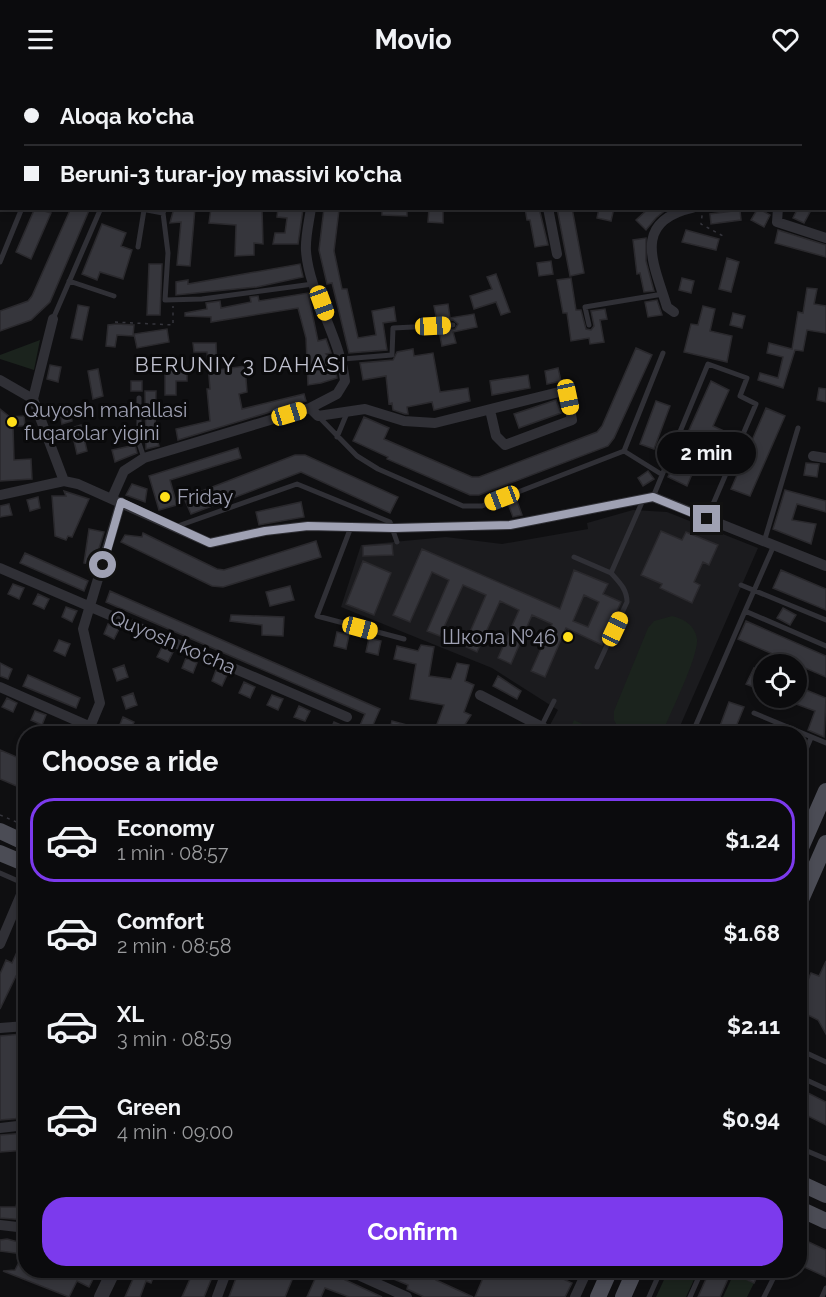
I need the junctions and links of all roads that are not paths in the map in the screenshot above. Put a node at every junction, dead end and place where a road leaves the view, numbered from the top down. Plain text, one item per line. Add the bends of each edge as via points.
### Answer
1 (21, 210) edge
2 (100, 210) edge
3 (144, 210) joint
4 (311, 210) edge
5 (548, 210) edge
6 (684, 210) edge
7 (778, 210) edge
8 (164, 211) edge
9 (826, 238) edge
10 (138, 247) dead end
11 (558, 254) dead end
12 (0, 262) edge
13 (69, 281) junction
14 (315, 284) junction
15 (663, 294) junction
16 (114, 296) dead end
17 (674, 312) dead end
18 (53, 320) joint
19 (453, 325) dead end
20 (589, 326) dead end
21 (663, 353) dead end
22 (343, 359) junction
23 (2, 381) edge
24 (139, 398) dead end
25 (33, 399) junction
26 (348, 411) junction
27 (490, 411) junction
28 (314, 412) junction
29 (798, 428) dead end
30 (337, 436) junction
31 (624, 451) junction
32 (813, 456) dead end
33 (144, 458) junction
34 (826, 458) edge
35 (661, 474) junction
36 (64, 481) junction
37 (0, 495) edge
38 (649, 498) junction
39 (117, 500) junction
40 (707, 519) junction
41 (175, 527) junction
42 (351, 527) junction
43 (394, 528) junction
44 (397, 542) dead end
45 (769, 544) junction
46 (574, 557) dead end
47 (826, 566) edge
48 (0, 568) edge
49 (611, 573) junction
50 (741, 585) dead end
51 (755, 590) junction
52 (91, 607) junction
53 (745, 611) junction
54 (826, 620) edge
55 (404, 639) dead end
56 (826, 646) edge
57 (597, 667) dead end
58 (0, 687) edge
59 (480, 695) dead end
60 (554, 701) dead end
61 (754, 713) dead end
62 (347, 717) dead end
63 (81, 726) edge
64 (91, 726) edge
65 (538, 726) edge
66 (546, 726) edge
67 (695, 726) edge
68 (784, 726) edge
69 (807, 736) edge
70 (811, 738) junction
71 (826, 743) edge
72 (807, 747) edge
73 (826, 791) edge
74 (0, 831) edge
75 (807, 834) edge
76 (18, 839) edge
77 (826, 843) edge
78 (0, 853) edge
79 (18, 861) edge
80 (807, 868) edge
81 (0, 873) edge
82 (18, 881) edge
83 (18, 901) edge
84 (0, 944) edge
85 (18, 1027) edge
86 (0, 1028) edge
87 (807, 1053) edge
88 (826, 1062) edge
89 (807, 1080) edge
90 (826, 1089) edge
91 (18, 1126) edge
92 (0, 1128) edge
93 (807, 1151) edge
94 (826, 1159) edge
95 (807, 1186) edge
96 (826, 1195) edge
97 (807, 1212) edge
98 (826, 1221) edge
99 (0, 1225) edge
100 (18, 1227) edge
101 (110, 1278) edge
102 (224, 1278) edge
103 (365, 1278) edge
104 (580, 1278) edge
105 (607, 1278) edge
106 (631, 1278) edge
107 (657, 1278) edge
108 (698, 1278) edge
109 (774, 1278) edge
110 (826, 1288) edge
111 (101, 1297) edge
112 (217, 1297) edge
113 (407, 1297) edge
114 (575, 1297) edge
115 (598, 1297) edge
116 (623, 1297) edge
117 (649, 1297) edge
118 (690, 1297) edge
119 (764, 1297) edge
120 (822, 1297) edge

1 - 12 lane
2 - 13 lane
3 - 8 lane
3 - 10 lane
4 - 14 street via 306,250
5 - 11 street
6 - 15 street via 676,212 653,231 650,245
7 - 9 street via 777,222
8 - 14 lane via 168,253 165,300
13 - 16 lane
13 - 18 lane
14 - 22 street
15 - 17 street via 667,308
15 - 20 lane via 585,307
18 - 25 street
19 - 22 lane via 393,328 392,355
21 - 31 lane
22 - 28 street via 345,381 337,394
23 - 25 street
24 - 33 lane via 139,443
25 - 36 street
26 - 27 street via 371,410 428,424
26 - 28 street
26 - 30 lane
27 - 27 street via 559,392 568,397 572,420 505,445 496,436
28 - 30 lane
28 - 33 street
29 - 45 lane
30 - 31 lane via 357,456 378,469 456,505 469,507 482,506
31 - 35 lane
32 - 34 street
33 - 39 street via 124,471
35 - 38 lane
35 - 40 lane via 708,364 747,378 740,396 756,404
36 - 37 street
36 - 39 street
38 - 40 street
38 - 43 street via 510,525
38 - 49 lane
39 - 41 street
39 - 52 street
40 - 45 street
41 - 42 street via 210,543 308,526
41 - 43 lane via 297,484 390,522
42 - 43 street
42 - 55 lane via 317,616
43 - 44 lane
45 - 47 street
45 - 51 lane
46 - 49 lane
48 - 52 street, Quyosh ko'cha
49 - 57 lane via 627,594 627,602
50 - 51 lane
51 - 53 lane
51 - 54 lane
52 - 62 street, Quyosh ko'cha
52 - 64 street via 83,629 100,703
53 - 56 lane
53 - 67 lane
58 - 63 street
59 - 65 street
60 - 66 lane
61 - 68 lane
69 - 70 lane
70 - 71 lane
70 - 72 lane
73 - 75 main road
74 - 76 main road
77 - 80 main road
78 - 79 main road
81 - 82 lane
83 - 84 street
85 - 86 street
87 - 88 lane
89 - 90 lane
91 - 92 street
93 - 94 lane
95 - 96 main road
97 - 98 main road
99 - 100 street
101 - 111 street
102 - 112 street
103 - 113 street
104 - 114 street
105 - 115 main road
106 - 116 main road
107 - 117 lane
108 - 118 lane
109 - 119 lane
110 - 120 lane

